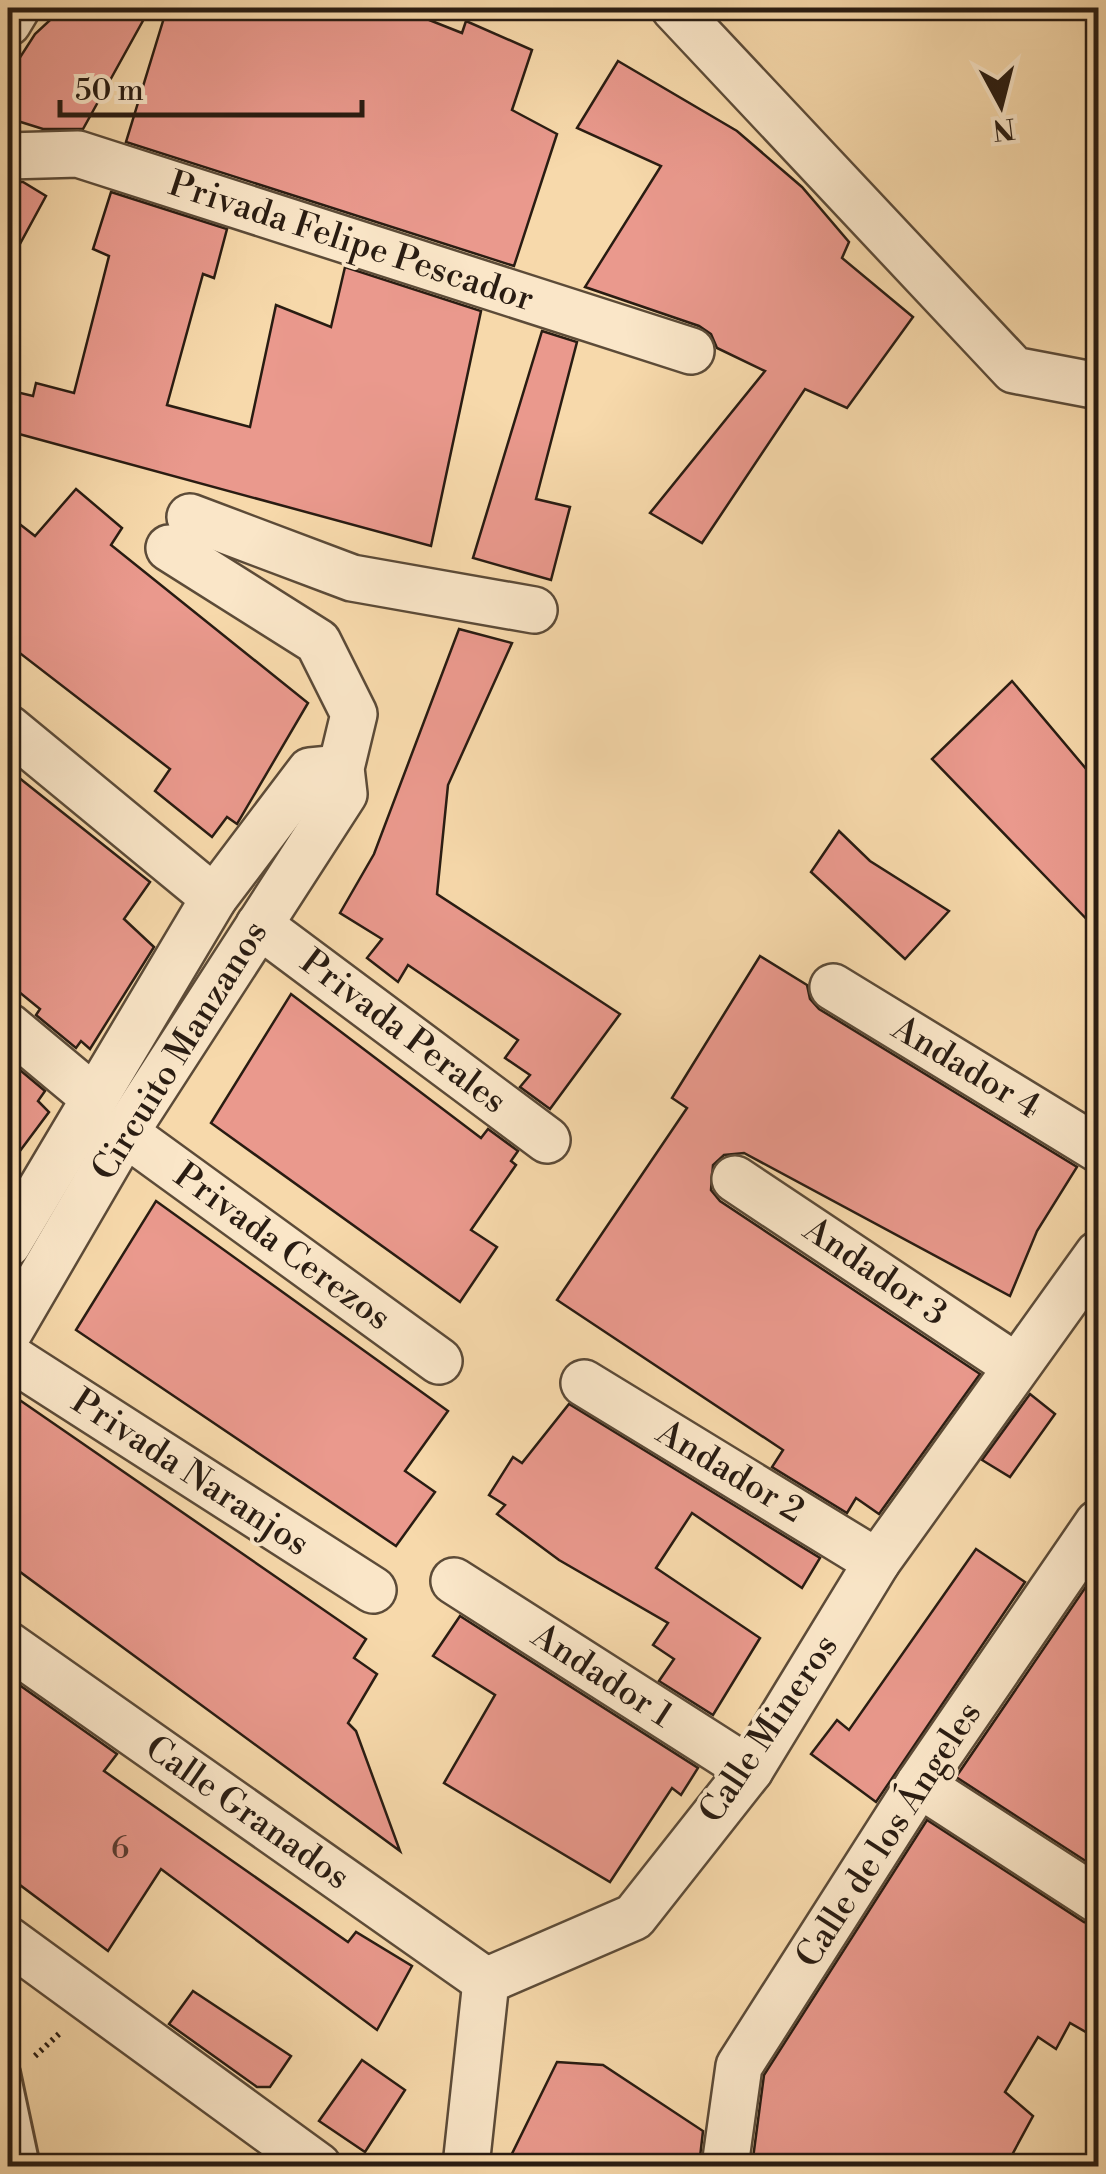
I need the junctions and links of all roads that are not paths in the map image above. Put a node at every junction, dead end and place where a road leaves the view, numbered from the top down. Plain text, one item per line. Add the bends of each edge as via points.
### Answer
1 (17, 8) edge
2 (674, 8) edge
3 (8, 22) edge
4 (8, 156) edge
5 (691, 351) dead end
6 (1098, 386) edge
7 (352, 578) junction
8 (534, 610) dead end
9 (318, 642) junction
10 (8, 728) edge
11 (340, 768) junction
12 (214, 898) junction
13 (259, 925) junction
14 (834, 987) dead end
15 (8, 1026) edge
16 (92, 1097) junction
17 (125, 1133) junction
18 (547, 1140) dead end
19 (1098, 1149) edge
20 (735, 1179) dead end
21 (8, 1244) edge
22 (1098, 1254) edge
23 (8, 1334) edge
24 (8, 1356) edge
25 (439, 1360) dead end
26 (1014, 1365) junction
27 (584, 1383) dead end
28 (1098, 1523) edge
29 (876, 1562) junction
30 (454, 1581) dead end
31 (372, 1590) dead end
32 (8, 1645) edge
33 (750, 1770) junction
34 (919, 1784) junction
35 (1098, 1900) edge
36 (8, 1940) edge
37 (486, 1981) junction
38 (17, 2068) edge
39 (28, 2166) edge
40 (318, 2166) edge
41 (466, 2166) edge
42 (725, 2166) edge

1 - 3 street
2 - 6 street via 1014,370
4 - 5 street, Privada Felipe Pescador via 78,154
7 - 8 street
7 - 9 street
7 - 9 street via 180,532
9 - 11 street, Circuito Manzanos via 354,714
10 - 12 street
11 - 12 street, Circuito Manzanos via 310,772
11 - 13 street, Circuito Manzanos via 344,794
12 - 16 street, Circuito Manzanos
13 - 17 street, Circuito Manzanos
13 - 18 street, Privada Perales
14 - 19 street, Andador 4
15 - 16 street
16 - 21 street, Circuito Manzanos
17 - 23 street, Circuito Manzanos
17 - 25 street, Privada Cerezos
20 - 26 street, Andador 3
22 - 26 street, Calle Mineros
24 - 31 street, Privada Naranjos
26 - 29 street, Calle Mineros
27 - 29 street, Andador 2
28 - 34 street, Calle de los Ángeles
29 - 33 street, Calle Mineros
30 - 33 street, Andador 1
32 - 37 street, Calle Granados
33 - 37 street, Calle Mineros via 634,1916
34 - 35 street
34 - 42 street, Calle de los Ángeles via 739,2066
36 - 40 street
37 - 41 street
38 - 39 lane

